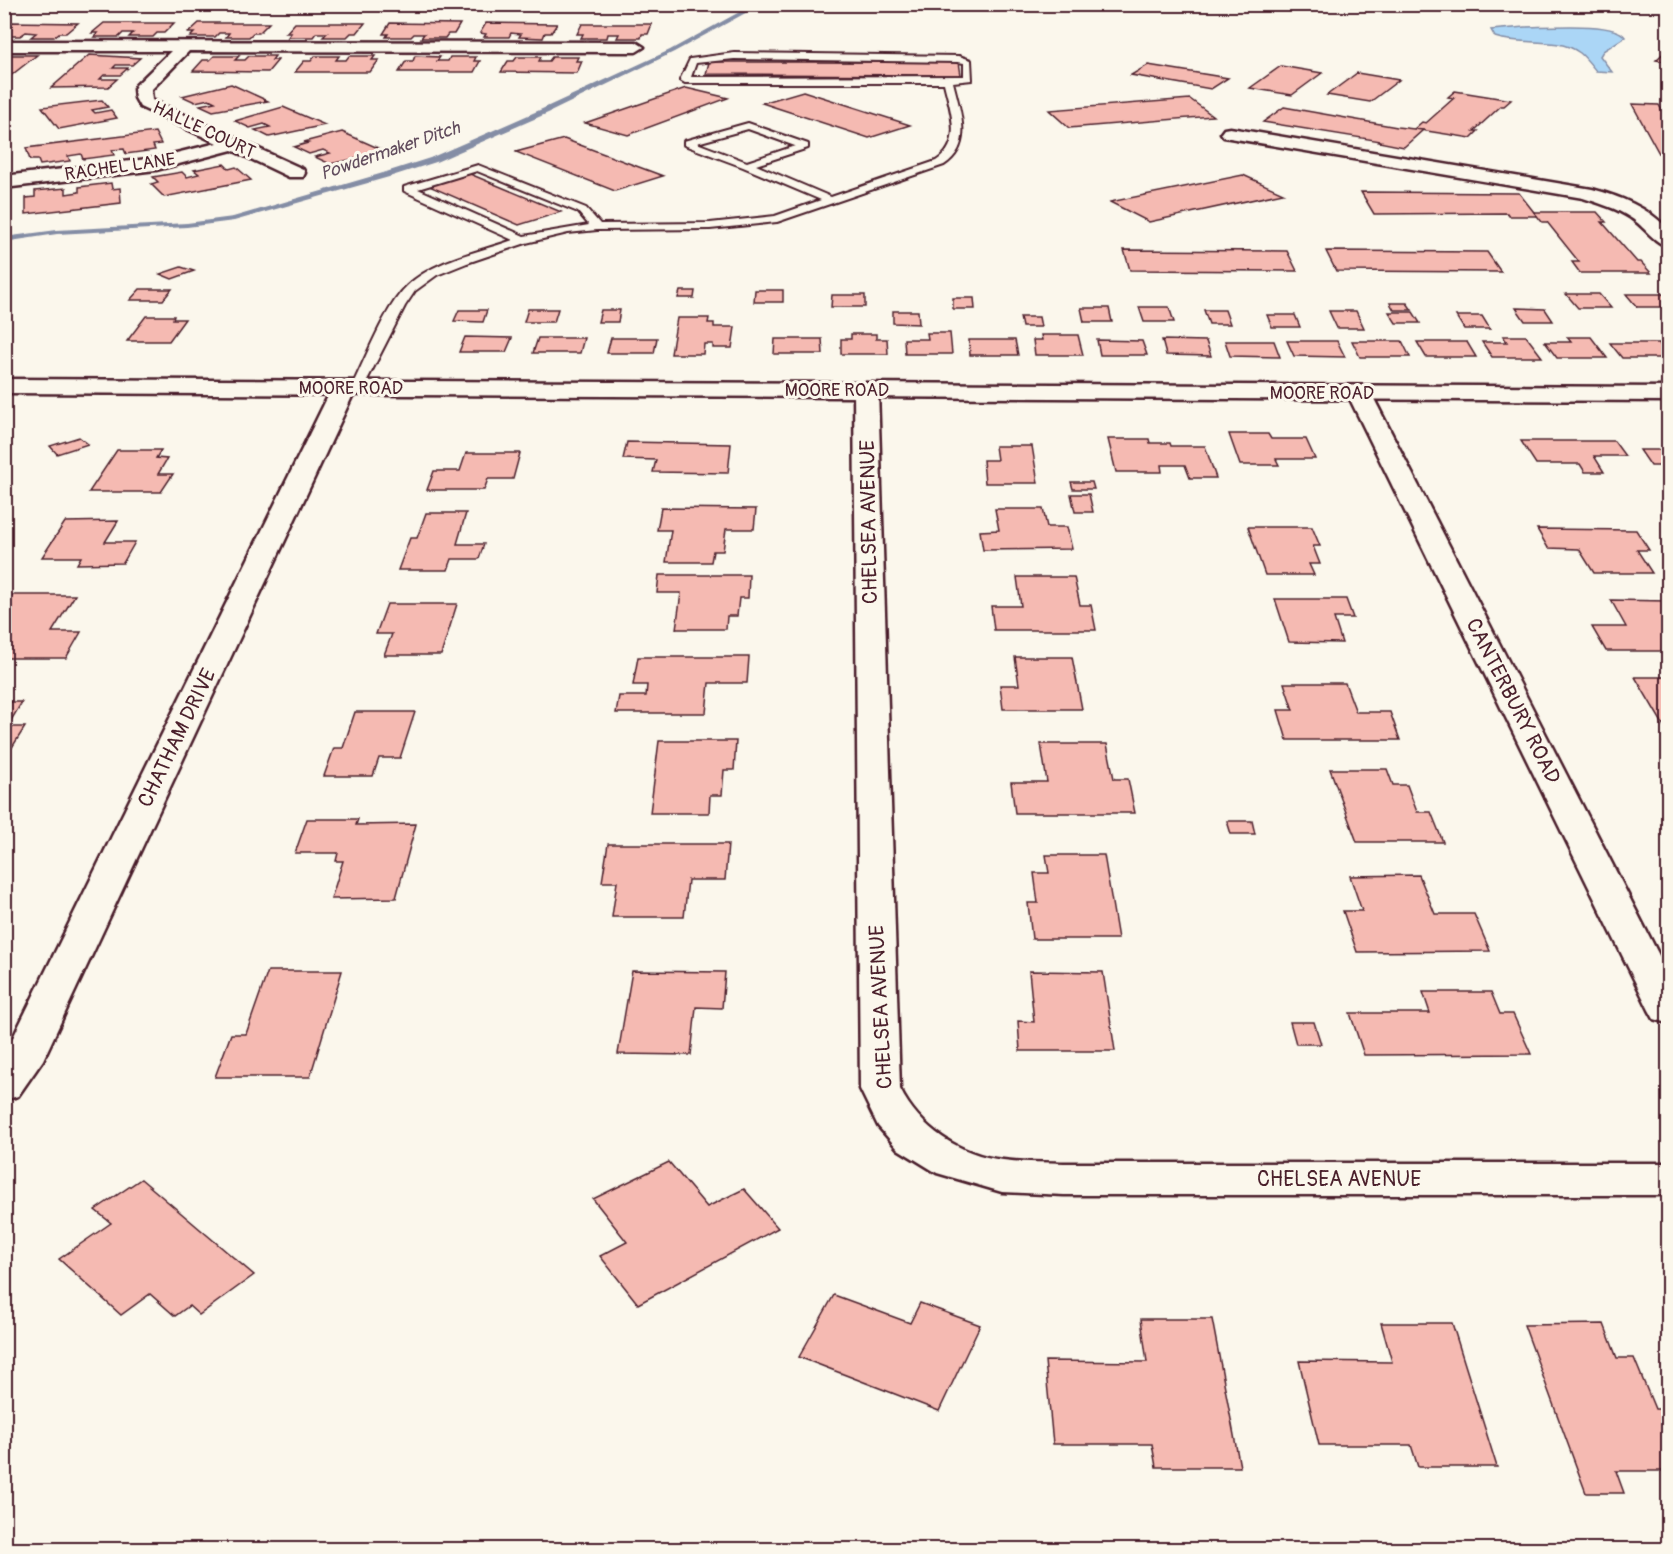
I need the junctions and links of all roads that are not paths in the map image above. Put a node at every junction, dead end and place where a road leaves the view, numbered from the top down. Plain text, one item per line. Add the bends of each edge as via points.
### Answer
1 (4, 46) edge
2 (184, 46) junction
3 (636, 47) dead end
4 (948, 80) junction
5 (1230, 133) dead end
6 (233, 144) junction
7 (747, 165) junction
8 (296, 173) dead end
9 (4, 182) edge
10 (831, 201) junction
11 (597, 227) junction
12 (523, 240) junction
13 (1668, 240) edge
14 (4, 386) edge
15 (351, 388) junction
16 (866, 390) junction
17 (1359, 393) junction
18 (1668, 394) edge
19 (1668, 1010) edge
20 (4, 1086) edge
21 (1668, 1179) edge

1 - 2 street
2 - 3 street
2 - 6 street, HALLE COURT via 142,89 143,98 154,108
4 - 4 lane via 969,78 968,62 959,58 708,58 693,61 685,80
4 - 10 lane via 957,131 952,155 940,163
5 - 13 street via 1586,193 1643,215
6 - 8 street, HALLE COURT
6 - 9 street, RACHEL LANE via 156,164
7 - 7 lane via 727,158 687,143 748,126 805,146
7 - 10 lane
10 - 11 lane via 777,219 746,224
11 - 12 lane
11 - 12 lane via 582,210 478,168 408,189
12 - 15 lane via 433,273 411,289
14 - 15 street, MOORE ROAD
15 - 16 street, MOORE ROAD
15 - 20 street, CHATHAM DRIVE via 23,1060
16 - 17 street, MOORE ROAD
16 - 21 street, CHELSEA AVENUE via 880,1089 892,1114 913,1138 952,1162 1002,1176
17 - 18 street, MOORE ROAD
17 - 19 street, CANTERBURY ROAD

